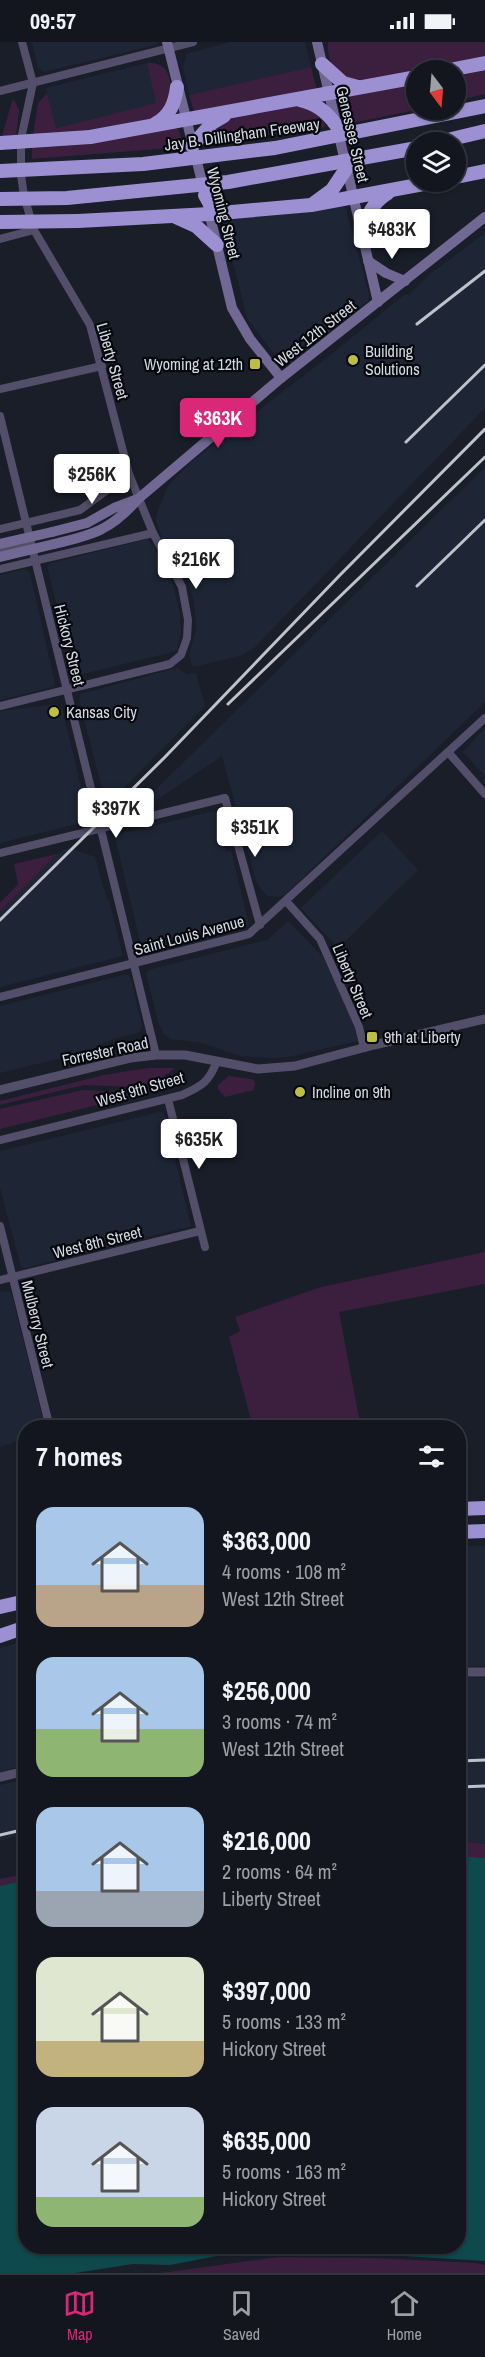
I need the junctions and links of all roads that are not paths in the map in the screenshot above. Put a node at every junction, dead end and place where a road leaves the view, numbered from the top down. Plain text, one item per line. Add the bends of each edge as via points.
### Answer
1 (22, 42) edge
2 (193, 42) edge
3 (317, 42) edge
4 (167, 45) edge
5 (322, 63) junction
6 (485, 63) edge
7 (466, 67) edge
8 (406, 79) edge
9 (33, 82) junction
10 (177, 87) junction
11 (363, 89) junction
12 (0, 91) edge
13 (329, 94) junction
14 (298, 100) junction
15 (485, 106) edge
16 (228, 113) junction
17 (186, 120) junction
18 (336, 125) junction
19 (152, 126) junction
20 (485, 131) edge
21 (466, 136) edge
22 (0, 143) edge
23 (192, 146) junction
24 (406, 150) edge
25 (346, 169) junction
26 (0, 171) edge
27 (485, 171) edge
28 (466, 175) edge
29 (406, 187) edge
30 (393, 190) junction
31 (205, 195) junction
32 (0, 199) edge
33 (353, 199) junction
34 (311, 205) junction
35 (227, 213) junction
36 (210, 214) junction
37 (174, 216) junction
38 (485, 217) edge
39 (0, 222) edge
40 (34, 230) junction
41 (363, 238) junction
42 (0, 239) edge
43 (217, 245) junction
44 (368, 261) junction
45 (405, 281) junction
46 (378, 302) junction
47 (102, 366) junction
48 (281, 378) junction
49 (0, 389) edge
50 (0, 416) edge
51 (129, 474) junction
52 (138, 499) junction
53 (26, 523) junction
54 (0, 529) edge
55 (153, 533) junction
56 (31, 543) junction
57 (0, 544) edge
58 (0, 550) edge
59 (0, 557) edge
60 (34, 562) junction
61 (0, 569) edge
62 (67, 690) junction
63 (0, 706) edge
64 (485, 718) edge
65 (448, 752) junction
66 (485, 794) edge
67 (102, 829) junction
68 (0, 853) edge
69 (286, 901) junction
70 (260, 925) junction
71 (133, 964) junction
72 (0, 997) edge
73 (485, 1019) edge
74 (364, 1048) junction
75 (156, 1055) junction
76 (217, 1061) junction
77 (0, 1090) edge
78 (168, 1099) junction
79 (0, 1140) edge
80 (0, 1226) edge
81 (200, 1231) junction
82 (205, 1247) dead end
83 (12, 1277) junction
84 (0, 1280) edge
85 (48, 1420) edge
86 (485, 1508) edge
87 (466, 1509) edge
88 (485, 1531) edge
89 (466, 1532) edge
90 (18, 1603) edge
91 (0, 1607) edge
92 (18, 1623) edge
93 (0, 1628) edge
94 (18, 1630) edge
95 (0, 1636) edge
96 (466, 1672) edge
97 (485, 1672) edge
98 (18, 1773) edge
99 (0, 1777) edge

1 - 9 street, Liberty Street
2 - 4 street
3 - 5 main road, Genessee Street
4 - 9 street
4 - 10 main road, Wyoming Street
5 - 11 highway via 343,83
5 - 13 main road, Genessee Street
6 - 7 highway
8 - 11 highway
9 - 12 street
9 - 40 street, Liberty Street via 21,139 21,175
10 - 17 main road, Wyoming Street
10 - 19 highway via 171,111
11 - 13 highway
13 - 14 highway
13 - 18 main road, Genessee Street
14 - 16 highway
14 - 18 highway via 318,106
15 - 26 highway, Jay B. Dillingham Freeway, bridge via 275,148 143,164
16 - 17 highway
16 - 23 highway via 212,123
17 - 19 highway
17 - 23 main road, Wyoming Street
18 - 25 main road, Genessee Street
19 - 22 highway, bridge via 90,137
20 - 21 highway
23 - 31 main road, Wyoming Street
24 - 32 highway, bridge via 228,182 67,198
25 - 33 main road, Genessee Street
25 - 34 highway via 332,189
27 - 28 highway
29 - 30 highway
30 - 33 highway
30 - 41 highway via 370,209
31 - 35 highway via 210,204
31 - 36 main road, Wyoming Street
33 - 34 highway
33 - 41 main road, Genessee Street
34 - 35 highway
35 - 36 highway
36 - 37 highway
36 - 43 main road, Wyoming Street
37 - 39 highway, bridge
37 - 43 highway via 196,226
38 - 45 main road, West 12th Street
40 - 42 street
40 - 47 street, Liberty Street via 90,325
41 - 44 main road, Genessee Street
43 - 48 main road, Wyoming Street via 232,308 250,339
44 - 45 main road
44 - 46 main road, Genessee Street
45 - 46 main road, West 12th Street
46 - 48 main road, West 12th Street
47 - 49 street
47 - 51 street, Liberty Street
48 - 52 main road, West 12th Street
50 - 53 street, Hickory Street
51 - 52 street, Liberty Street
51 - 53 street via 80,510
52 - 55 street, Liberty Street
52 - 57 main road, West 12th Street, bridge via 87,523
52 - 59 main road, West 12th Street, bridge via 123,516 94,533
53 - 54 street
53 - 56 street, Hickory Street
55 - 60 street
55 - 62 street, Liberty Street via 182,587 188,638 181,655 170,664
56 - 58 street
56 - 60 street, Hickory Street
60 - 61 street
60 - 62 street, Hickory Street
62 - 63 street
62 - 67 street, Hickory Street
64 - 65 street, Saint Louis Avenue
65 - 66 street
65 - 69 street, Saint Louis Avenue
67 - 68 street
67 - 70 street via 225,798
67 - 71 street, Hickory Street
69 - 70 street, Saint Louis Avenue
69 - 74 street, Liberty Street via 320,939 359,1027
70 - 71 street, Saint Louis Avenue via 249,934
71 - 72 street, Saint Louis Avenue
71 - 75 street, Hickory Street
73 - 74 street
74 - 76 street via 276,1069
75 - 76 street, Forrester Road
75 - 77 street, Forrester Road
76 - 78 street, West 9th Street via 211,1077 198,1088
78 - 79 street, West 9th Street
78 - 81 street
80 - 83 street, Mulberry Street
81 - 82 street
81 - 83 street, West 8th Street
83 - 84 street, West 8th Street
83 - 85 street, Mulberry Street
86 - 87 highway
88 - 89 highway
90 - 91 highway
92 - 93 highway
94 - 95 highway
96 - 97 street
98 - 99 street

